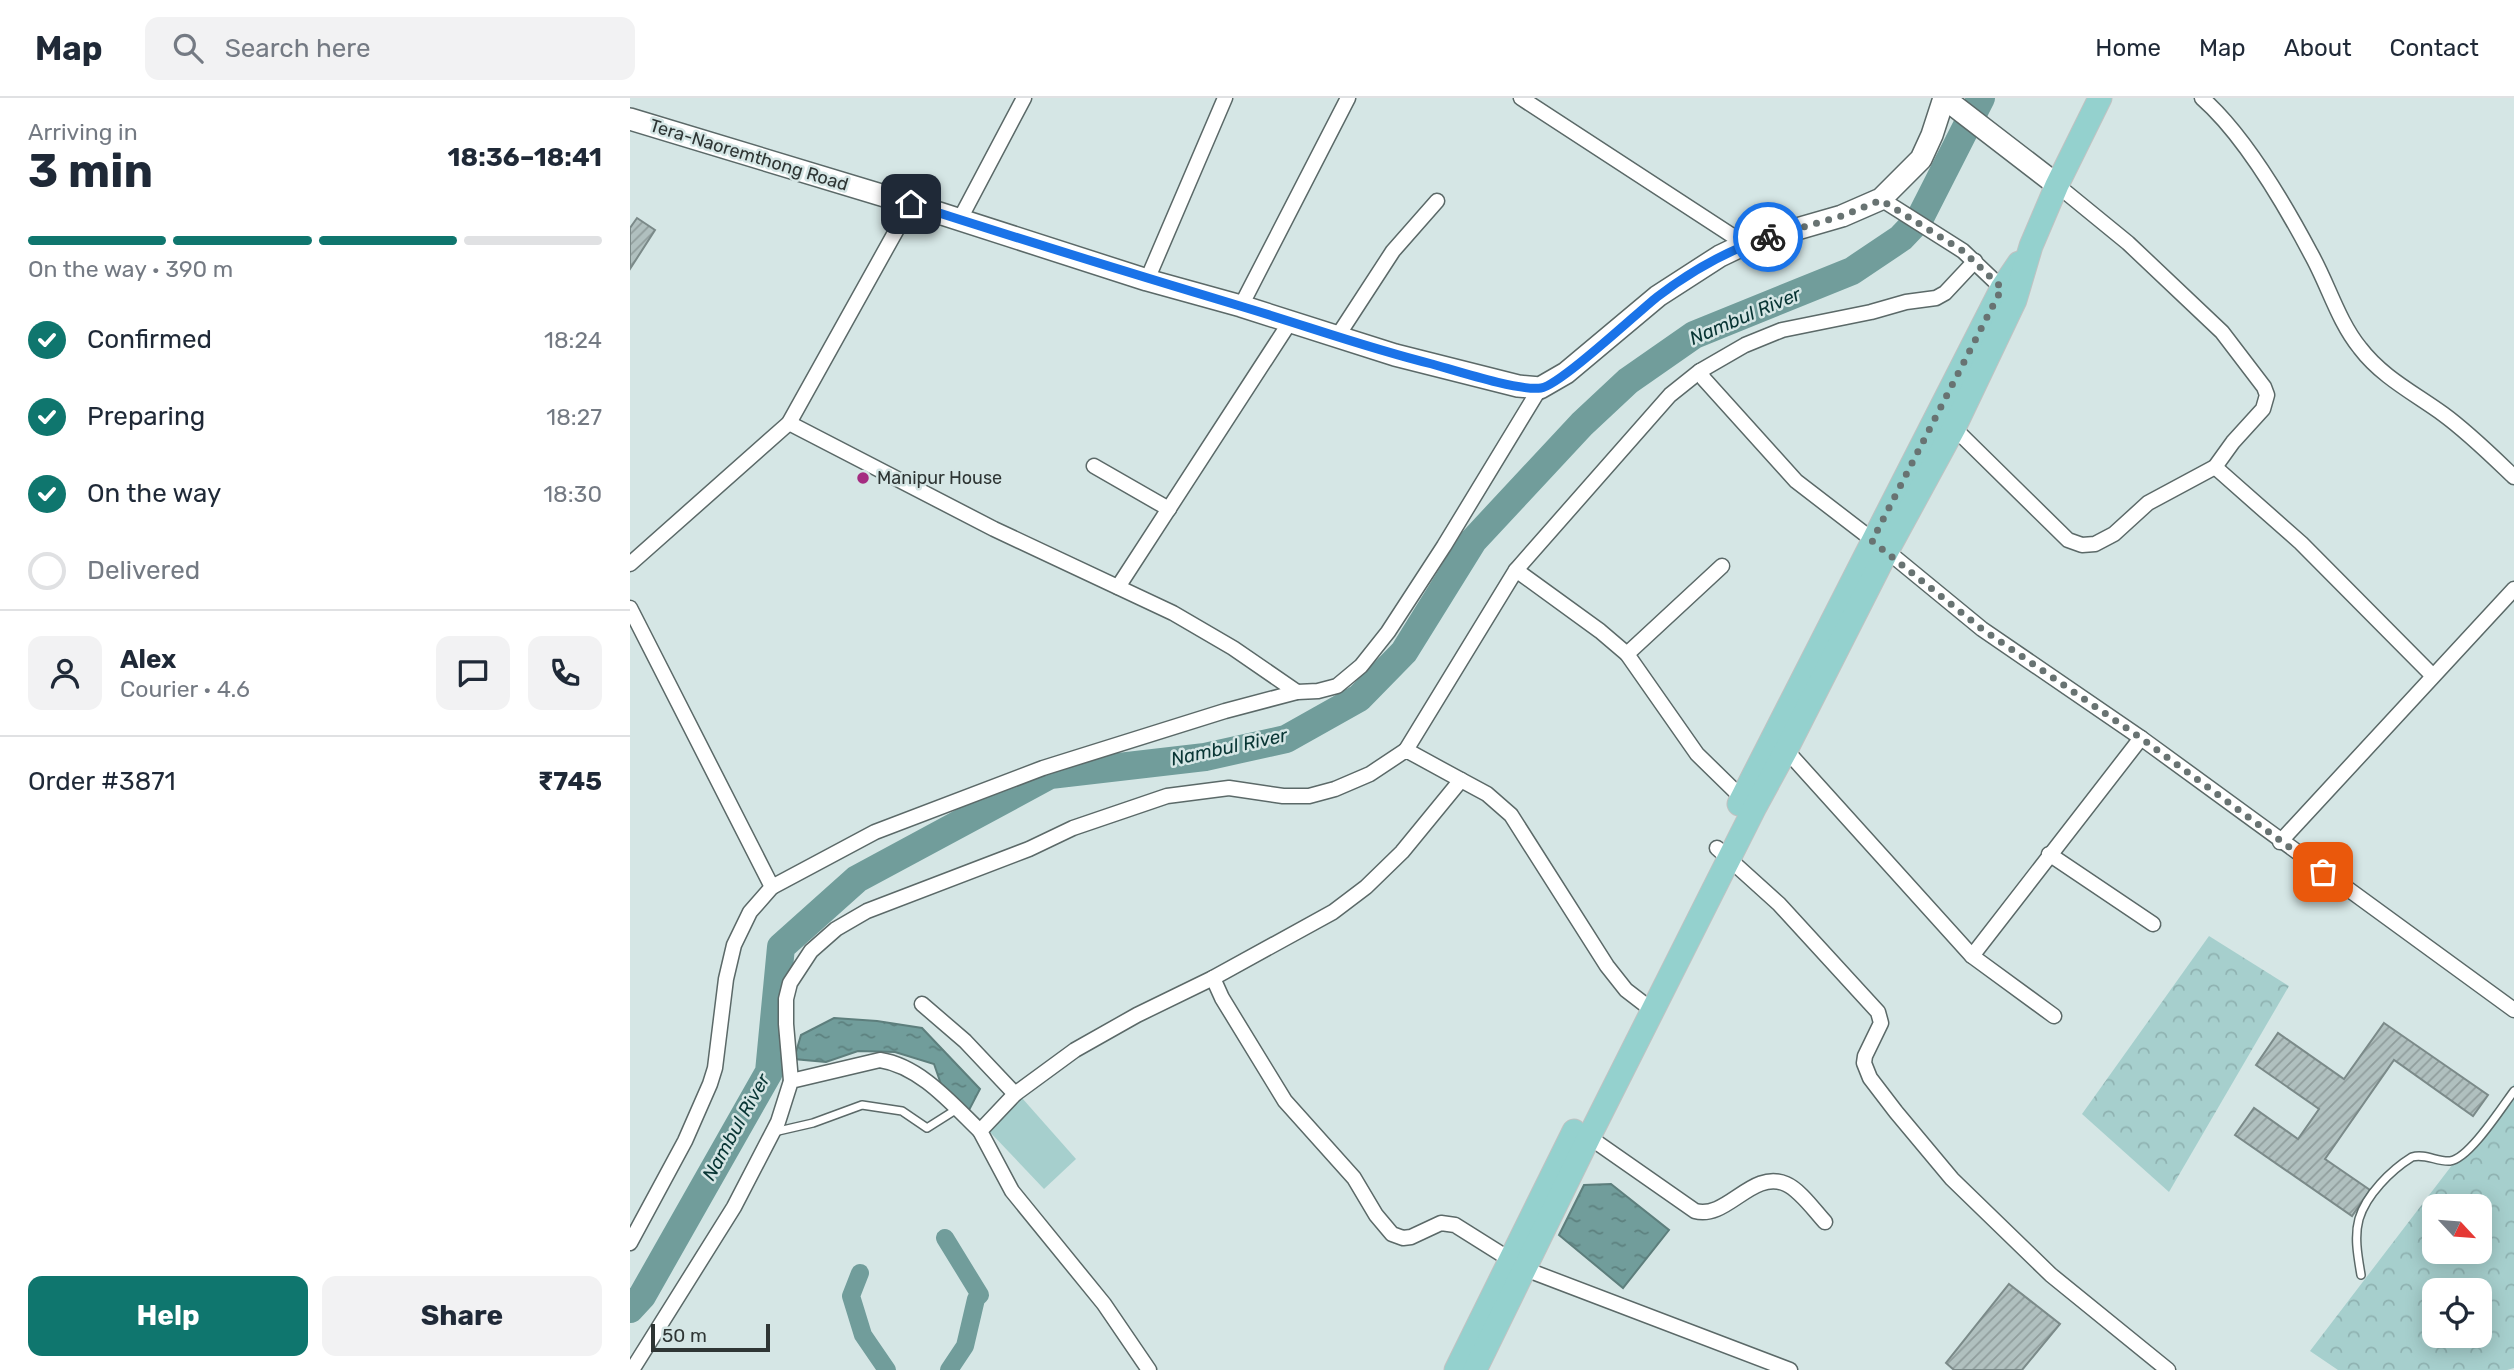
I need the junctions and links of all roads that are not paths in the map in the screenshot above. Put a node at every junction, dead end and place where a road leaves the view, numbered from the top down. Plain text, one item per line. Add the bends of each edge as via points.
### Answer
1 (1024, 98) edge
2 (1224, 98) edge
3 (1348, 98) edge
4 (1521, 98) edge
5 (2100, 98) edge
6 (2202, 98) edge
7 (1948, 101) edge
8 (630, 119) edge
9 (2057, 185) junction
10 (1881, 200) junction
11 (1437, 201) dead end
12 (911, 204) junction
13 (960, 219) junction
14 (1745, 244) junction
15 (1975, 261) junction
16 (1147, 280) junction
17 (2008, 294) junction
18 (1241, 306) junction
19 (1290, 322) junction
20 (1337, 337) junction
21 (1700, 371) junction
22 (1540, 388) junction
23 (789, 423) junction
24 (1954, 428) junction
25 (1094, 466) dead end
26 (2215, 467) junction
27 (2514, 477) edge
28 (1169, 509) junction
29 (1880, 546) junction
30 (630, 564) edge
31 (1722, 566) dead end
32 (1516, 570) junction
33 (1118, 587) junction
34 (2514, 589) edge
35 (630, 608) edge
36 (1627, 654) junction
37 (2432, 675) junction
38 (1297, 692) junction
39 (2141, 738) junction
40 (1406, 750) junction
41 (1786, 750) junction
42 (1461, 780) junction
43 (1742, 799) junction
44 (2280, 842) junction
45 (1723, 854) junction
46 (2049, 854) junction
47 (772, 887) junction
48 (2154, 924) dead end
49 (1972, 956) junction
50 (1213, 978) junction
51 (922, 1004) dead end
52 (1646, 1005) junction
53 (2514, 1010) edge
54 (2054, 1016) dead end
55 (791, 1081) junction
56 (2514, 1091) edge
57 (1015, 1094) junction
58 (957, 1109) junction
59 (980, 1131) junction
60 (773, 1132) junction
61 (1589, 1137) junction
62 (1825, 1222) dead end
63 (630, 1243) edge
64 (1518, 1265) junction
65 (2361, 1275) dead end
66 (632, 1370) edge
67 (1149, 1370) edge
68 (1455, 1370) edge
69 (1475, 1370) edge
70 (1790, 1370) edge
71 (2168, 1370) edge

1 - 13 street
2 - 16 street
3 - 18 street
4 - 14 street
5 - 9 main road
6 - 27 street via 2232,129 2266,179 2359,348 2399,385 2474,438
7 - 9 street
7 - 10 street via 1921,159
8 - 12 street, Tera-Naoremthong Road
9 - 17 main road
9 - 26 street via 2128,243 2222,332 2264,387 2263,409
10 - 14 street
10 - 15 street
11 - 20 street via 1393,251
12 - 13 street, Tera-Naoremthong Road
12 - 23 street
13 - 16 street, Tera-Naoremthong Road
14 - 22 street via 1674,285 1566,373
15 - 17 street
15 - 21 street via 1936,298 1782,330
16 - 18 street, Tera-Naoremthong Road
17 - 24 main road
17 - 29 main road
18 - 19 street, Tera-Naoremthong Road
19 - 20 street, Tera-Naoremthong Road
19 - 28 street
20 - 22 street, Tera-Naoremthong Road
21 - 29 street via 1779,464
21 - 32 street via 1670,395
22 - 38 street via 1388,632 1361,666 1337,686
23 - 30 street
23 - 33 street
24 - 26 street via 2058,532 2082,545 2114,534 2148,503
24 - 29 main road
25 - 28 street
26 - 37 street via 2301,543
28 - 33 street
29 - 39 street via 1982,629
29 - 41 main road
29 - 43 main road
31 - 36 street
32 - 36 street
32 - 40 street
33 - 38 street via 1221,641
34 - 37 street
35 - 47 street
36 - 43 street via 1697,754
37 - 44 street
38 - 47 street via 1044,768 876,832
39 - 44 street
39 - 46 street
40 - 42 street
40 - 55 street via 1370,774 1309,796 1229,789 1167,796 1073,828 867,911 811,951 790,983 786,1024
41 - 45 main road
41 - 49 street
42 - 50 street via 1402,852 1366,887 1333,912
42 - 52 street via 1488,794 1511,815 1606,966
43 - 45 main road
44 - 53 street
45 - 52 main road
45 - 71 street via 1779,904 1878,1012 1881,1023 1864,1056 1866,1070 1952,1179 2051,1275
46 - 48 street
46 - 49 street
47 - 63 street via 750,912 734,945 710,1084
49 - 54 street
50 - 57 street via 1087,1043
50 - 64 street via 1285,1101 1354,1178 1392,1234 1411,1237 1448,1223
51 - 57 street
52 - 61 main road
52 - 64 main road
55 - 58 street via 892,1061
55 - 60 street
56 - 65 lane via 2459,1158 2412,1157 2378,1188 2359,1219
57 - 59 street
58 - 59 street
58 - 60 lane via 927,1128 902,1111 862,1105
59 - 67 street via 1012,1191 1104,1304
60 - 66 street via 734,1207
61 - 62 street via 1695,1211 1704,1214 1760,1184 1777,1182 1787,1184
61 - 64 main road
64 - 68 main road
64 - 69 main road
64 - 70 street

